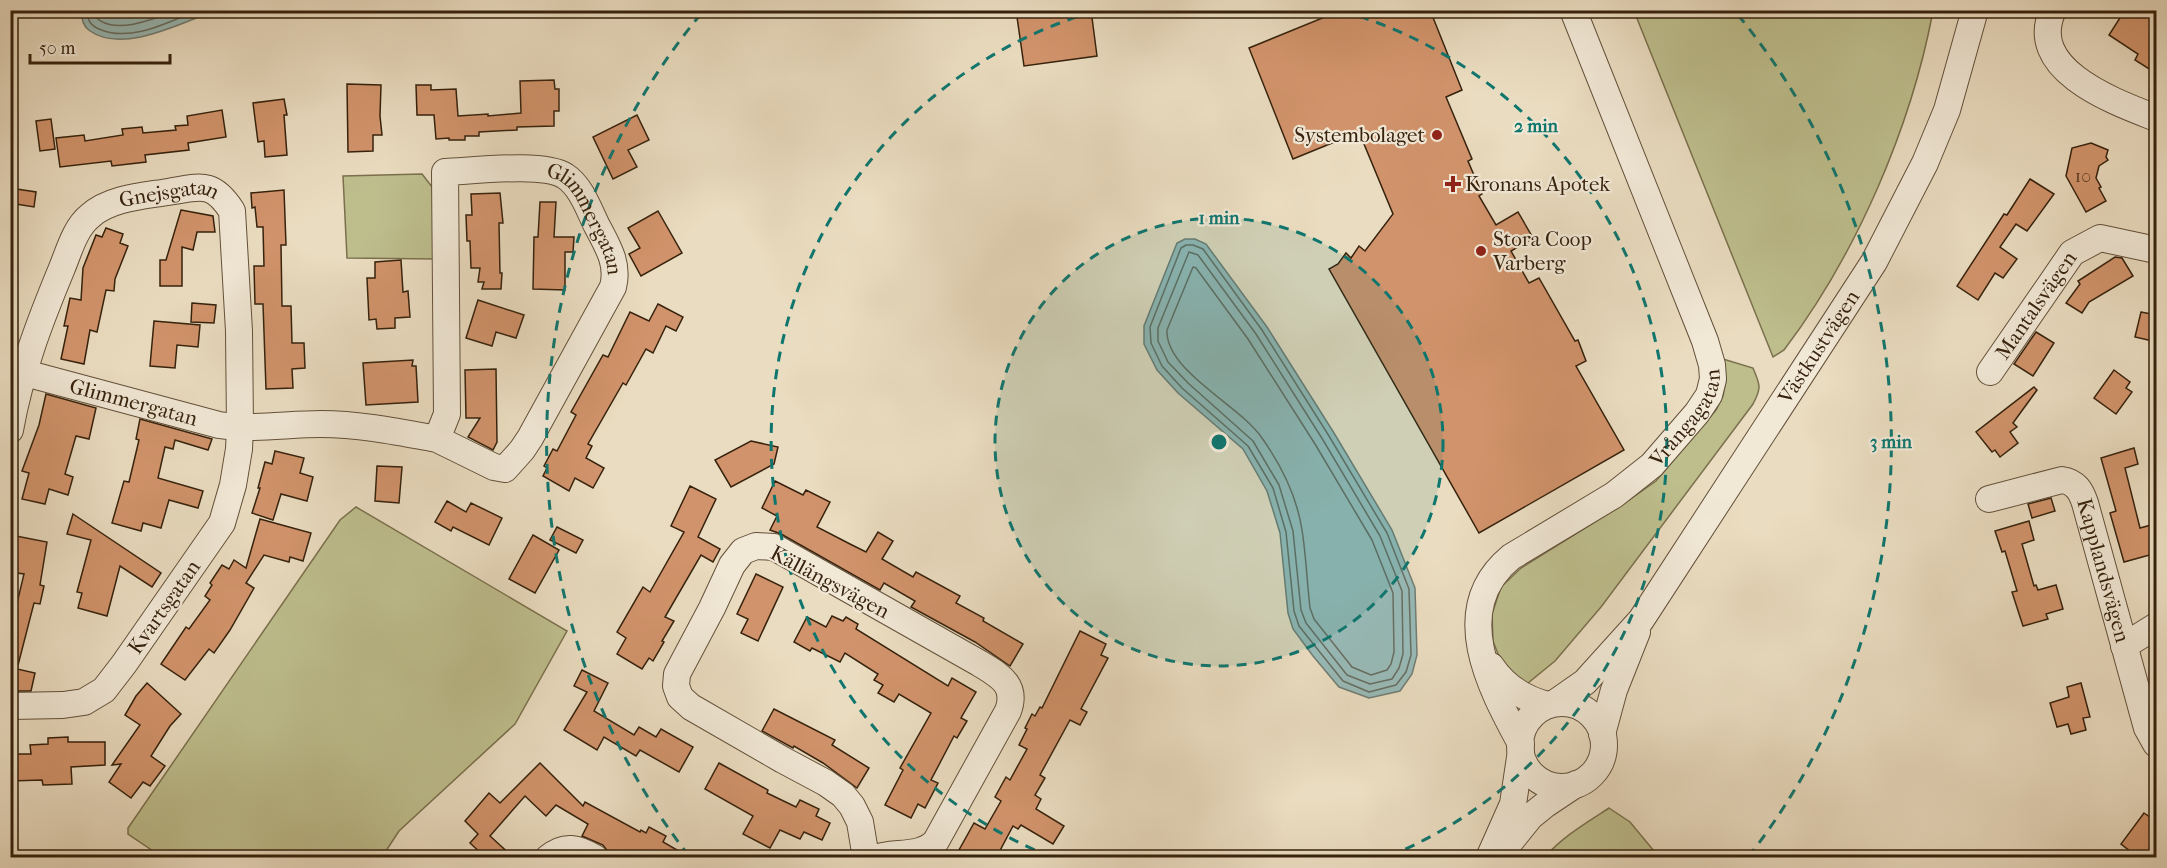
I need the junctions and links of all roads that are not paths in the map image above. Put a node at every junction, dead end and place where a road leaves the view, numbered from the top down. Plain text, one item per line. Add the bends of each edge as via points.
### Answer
1 (1573, 10) edge
2 (1967, 10) edge
3 (1975, 10) edge
4 (2052, 10) edge
5 (1963, 57) junction
6 (2157, 118) edge
7 (2157, 250) edge
8 (17, 371) edge
9 (1990, 372) dead end
10 (240, 428) junction
11 (10, 430) edge
12 (437, 439) junction
13 (1989, 499) dead end
14 (1641, 621) junction
15 (2157, 626) edge
16 (2124, 646) junction
17 (1482, 653) junction
18 (1552, 704) junction
19 (10, 706) edge
20 (1602, 734) junction
21 (2157, 744) edge
22 (1521, 747) junction
23 (1576, 784) junction
24 (548, 858) edge
25 (596, 858) edge
26 (866, 858) edge
27 (875, 858) edge
28 (1489, 858) edge
29 (1497, 858) edge

1 - 17 street, Vrångagatan via 1705,341 1713,379 1709,395 1697,413 1652,465 1614,495 1502,565 1479,607
2 - 5 street, Västkustvägen
3 - 5 street, Västkustvägen
4 - 6 street via 2047,33 2050,47 2064,70 2096,91
5 - 14 street, Västkustvägen via 1925,164 1874,262
7 - 9 street, Mantalsvägen via 2100,238 2072,253
8 - 10 street, Glimmergatan
8 - 10 street, Gnejsgatan via 31,347 76,234 89,216 106,206 138,197 197,188 213,190 232,211
8 - 11 street
10 - 12 street, Glimmergatan via 350,425
10 - 19 street, Kvartsgatan via 233,485 222,523 104,690 84,702
12 - 12 street, Glimmergatan via 447,414 445,172 533,169 565,176 580,194 609,250 616,276 613,287 530,438 505,469
13 - 16 street, Kapplandsvägen via 2062,480 2076,486 2085,503
14 - 18 street, Västkustvägen via 1585,682
14 - 20 street, Västkustvägen via 1614,690
15 - 16 street
16 - 21 street, Kapplandsvägen via 2147,728
17 - 18 street, Vrångagatan via 1512,690 1535,702
17 - 22 street, Vrångagatan via 1493,691
18 - 20 street via 1584,709 1596,719
18 - 22 street, Västkustvägen via 1530,718 1523,730
20 - 23 street, Västkustvägen via 1604,749 1599,764 1590,776
22 - 23 street via 1525,764 1539,779 1561,786
22 - 28 street, Västkustvägen via 1513,804
23 - 29 street, Västkustvägen via 1530,817
24 - 25 street via 566,848 583,850
26 - 27 street, Källängsvägen via 860,822 843,795 701,712 680,697 676,686 677,674 732,565 743,551 756,546 774,547 979,663 1002,678 1010,689 1008,711 936,841 921,852

